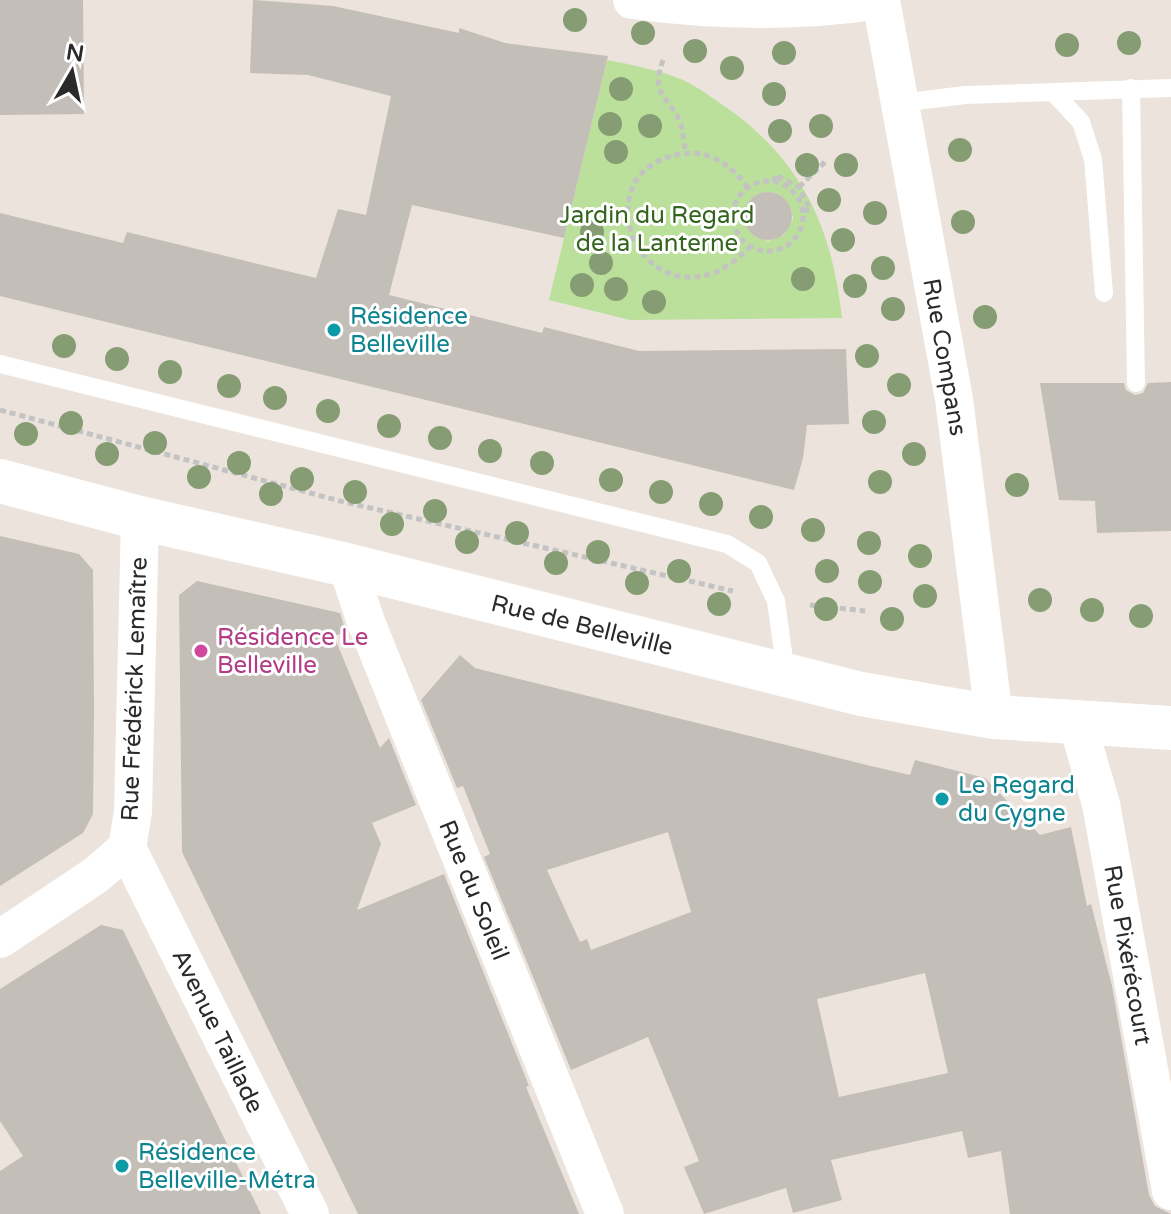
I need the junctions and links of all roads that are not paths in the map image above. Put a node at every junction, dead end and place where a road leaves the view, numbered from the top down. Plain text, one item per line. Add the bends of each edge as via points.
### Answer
1 (632, 0) edge
2 (880, 0) edge
3 (1131, 88) junction
4 (1171, 88) edge
5 (1054, 93) junction
6 (900, 103) junction
7 (1104, 293) dead end
8 (0, 364) edge
9 (1136, 383) dead end
10 (0, 481) edge
11 (140, 518) junction
12 (347, 565) junction
13 (786, 677) junction
14 (994, 717) junction
15 (1077, 722) junction
16 (1171, 728) edge
17 (127, 848) junction
18 (0, 939) edge
19 (1171, 1191) edge
20 (310, 1214) edge
21 (605, 1214) edge

1 - 2 street via 704,9 829,8
2 - 6 street, Rue Compans
3 - 4 lane
3 - 5 lane
3 - 9 lane
5 - 6 lane
5 - 7 lane via 1081,122 1093,159
6 - 14 street, Rue Compans via 954,399
8 - 13 lane via 727,544 758,563 776,601
10 - 11 main road, Rue de Belleville
11 - 12 main road, Rue de Belleville
11 - 17 street, Rue Frédérick Lemaître via 133,812
12 - 13 main road, Rue de Belleville
12 - 21 street, Rue du Soleil
13 - 14 main road, Rue de Belleville
14 - 15 main road, Rue de Belleville
15 - 16 main road, Rue de Belleville
15 - 19 street, Rue Pixérécourt via 1101,804
17 - 18 street, Rue Frédérick Lemaître
17 - 20 street, Avenue Taillade

